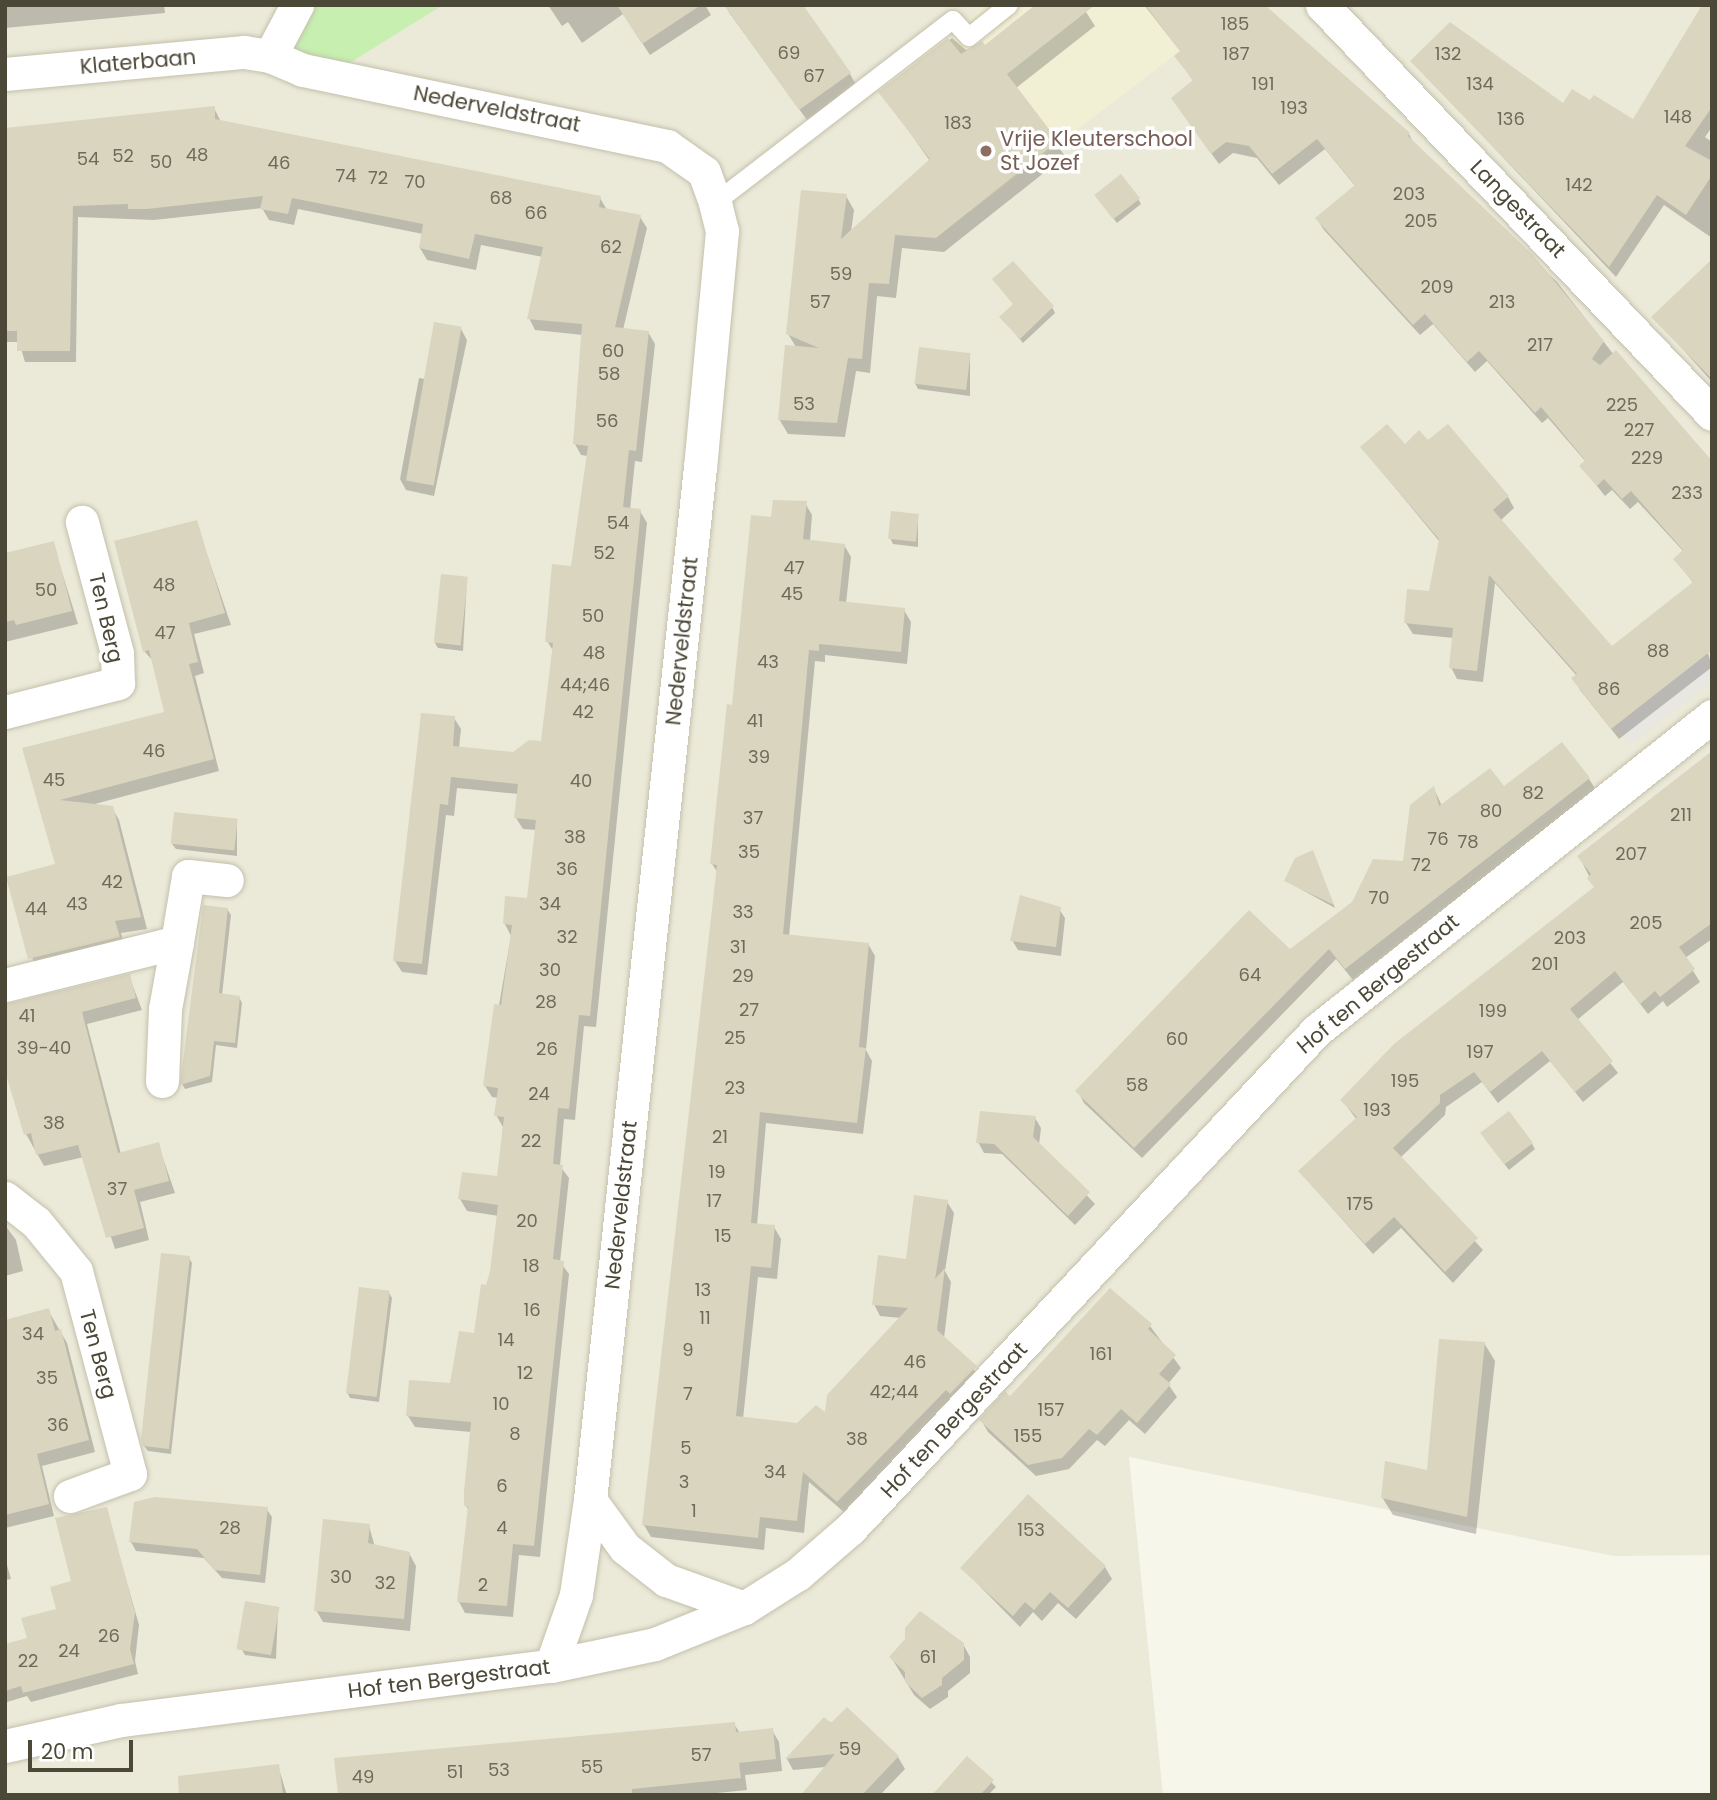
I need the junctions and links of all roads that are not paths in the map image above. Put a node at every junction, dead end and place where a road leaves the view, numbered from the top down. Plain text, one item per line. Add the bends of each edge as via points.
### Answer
1 (297, 5) edge
2 (1009, 5) edge
3 (1322, 5) edge
4 (270, 56) junction
5 (5, 74) edge
6 (330, 75) joint
7 (716, 203) junction
8 (1712, 414) edge
9 (82, 522) dead end
10 (5, 712) edge
11 (1712, 716) edge
12 (227, 880) dead end
13 (177, 942) junction
14 (5, 985) edge
15 (162, 1081) dead end
16 (5, 1198) edge
17 (70, 1496) dead end
18 (590, 1500) junction
19 (744, 1608) junction
20 (551, 1666) junction
21 (5, 1746) edge

1 - 4 street
2 - 7 lane via 969,37 953,20
3 - 8 street, Langestraat
4 - 5 street, Klaterbaan via 244,52
4 - 6 street, Klaterbaan
6 - 7 street, Nederveldstraat via 667,146 704,172
7 - 18 street, Nederveldstraat via 722,231 700,467
9 - 10 street, Ten Berg via 117,653 118,683
11 - 19 street, Hof ten Bergestraat via 1317,1030 850,1529 797,1574
12 - 13 street via 188,876
13 - 14 street
13 - 15 street via 165,1009
16 - 17 street, Ten Berg via 36,1222 76,1271 130,1474
18 - 19 street via 625,1548 666,1580
18 - 20 street, Nederveldstraat via 576,1595
19 - 20 street, Hof ten Bergestraat via 655,1644
20 - 21 street, Hof ten Bergestraat via 121,1720

